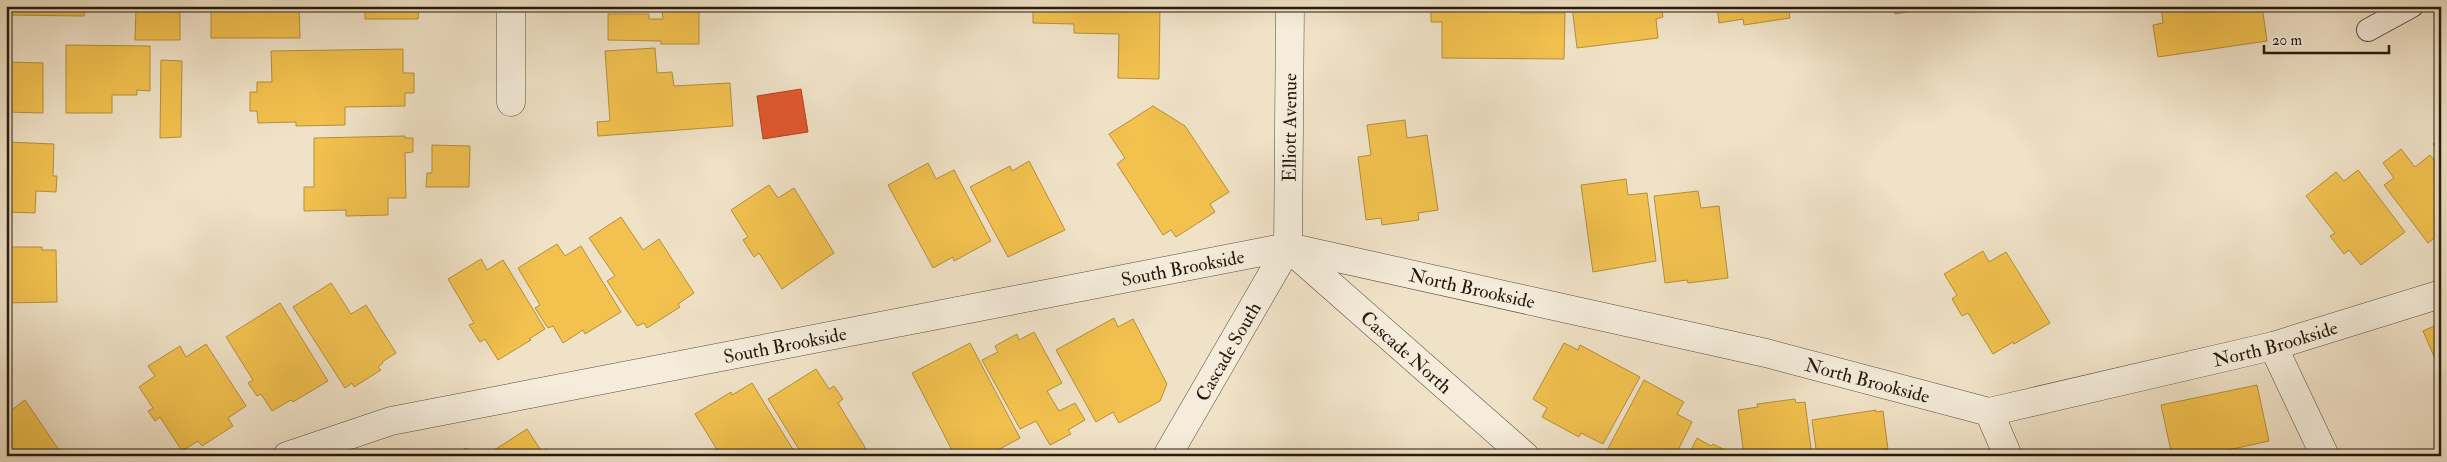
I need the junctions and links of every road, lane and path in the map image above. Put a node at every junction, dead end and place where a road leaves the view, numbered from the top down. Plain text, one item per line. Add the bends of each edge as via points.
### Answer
1 (511, 6) edge
2 (1290, 6) edge
3 (2412, 6) edge
4 (2368, 30) dead end
5 (512, 102) dead end
6 (1288, 247) junction
7 (2441, 294) edge
8 (2273, 346) junction
9 (1989, 412) junction
10 (287, 456) edge
11 (1167, 456) edge
12 (1525, 456) edge
13 (2008, 456) edge
14 (2325, 456) edge

1 - 5 street
2 - 6 street, Elliott Avenue
3 - 4 lane
6 - 9 street, North Brookside via 1766,353
6 - 10 street, South Brookside via 391,421
6 - 11 street, Cascade South
6 - 12 street, Cascade North
7 - 8 street, North Brookside
8 - 9 street, North Brookside
8 - 14 street
9 - 13 street

